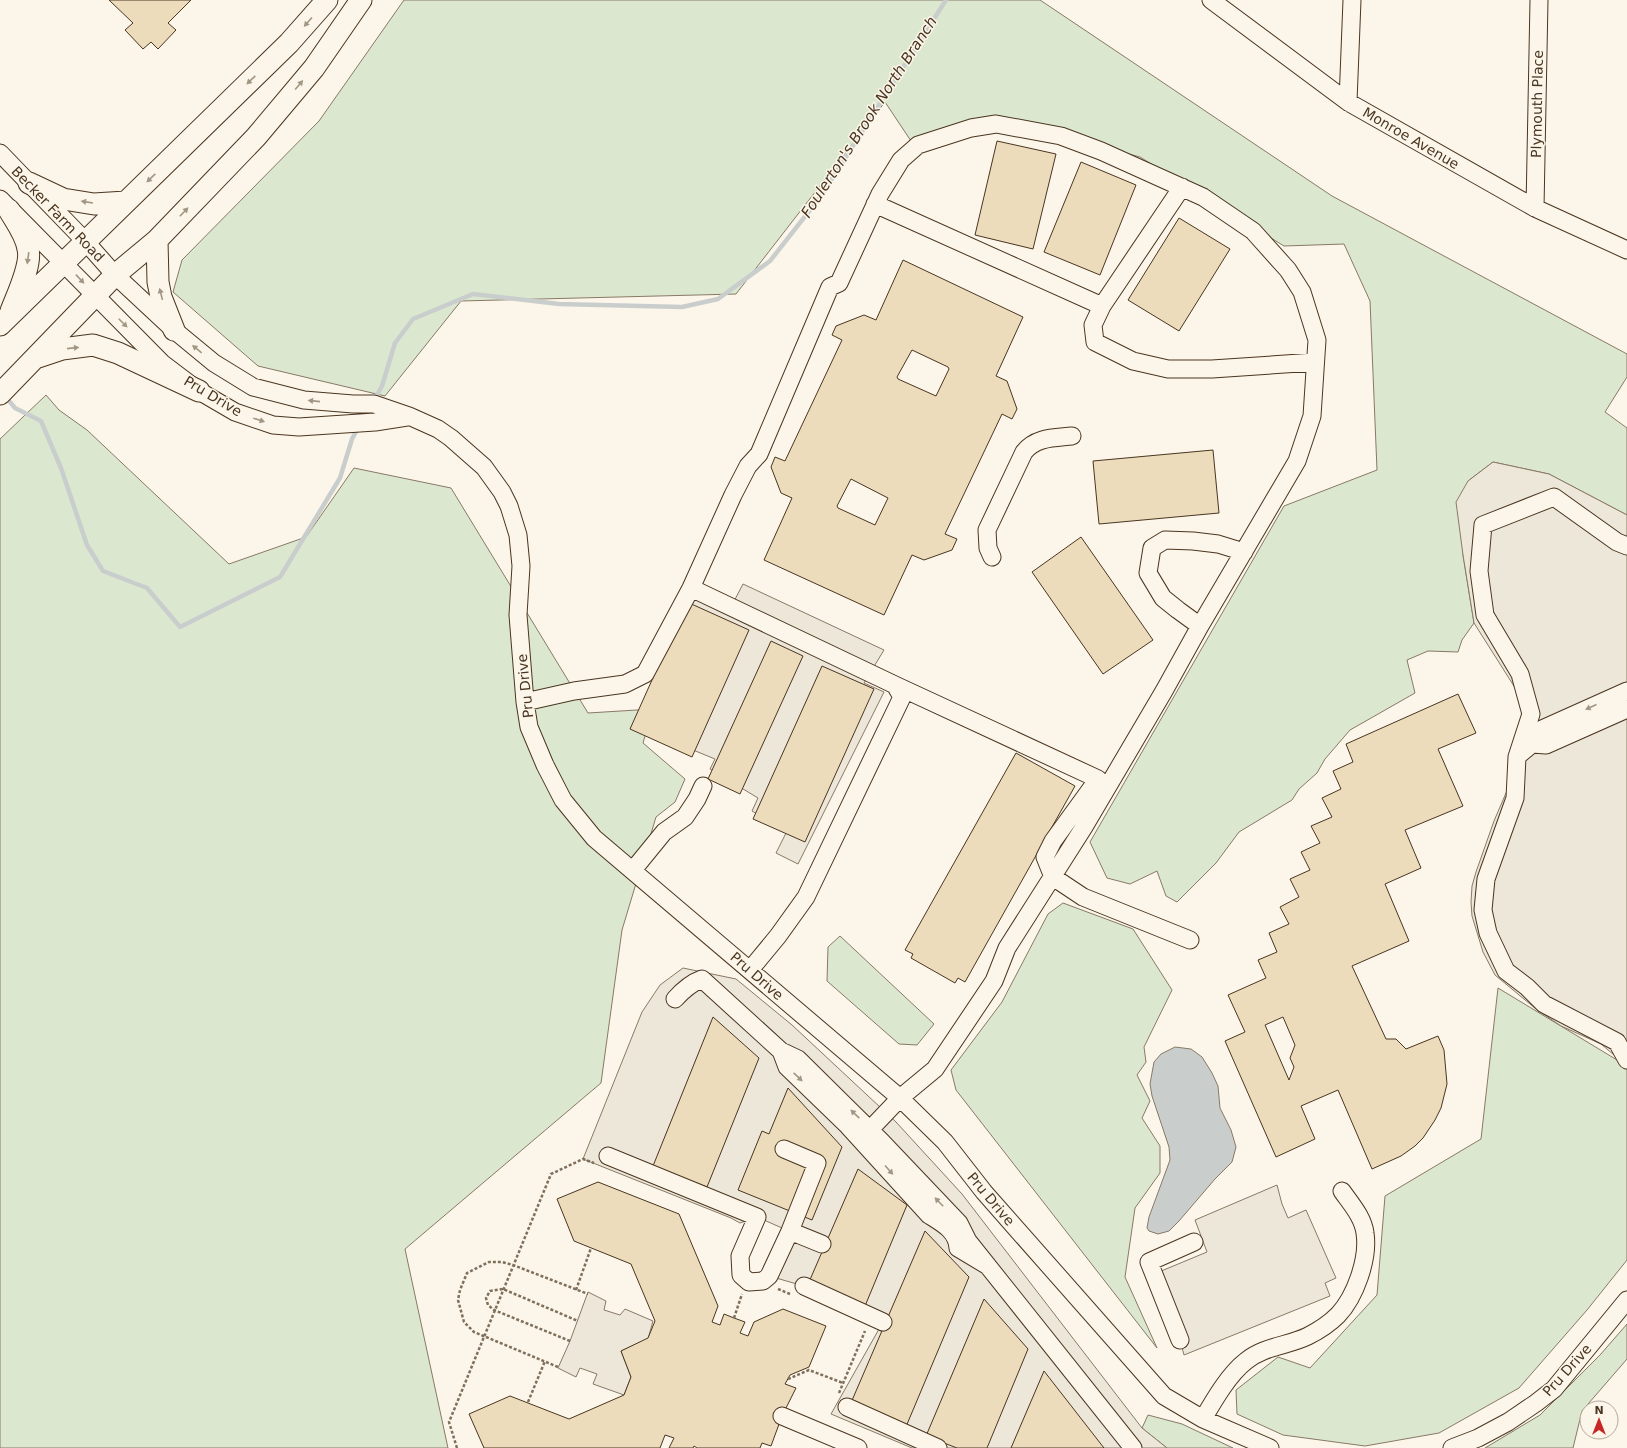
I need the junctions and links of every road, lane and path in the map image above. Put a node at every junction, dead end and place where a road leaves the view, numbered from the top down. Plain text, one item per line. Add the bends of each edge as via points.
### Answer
1 (327, 0) edge
2 (361, 0) edge
3 (1211, 0) edge
4 (1352, 0) edge
5 (1539, 0) edge
6 (1348, 102) junction
7 (0, 153) edge
8 (29, 183) junction
9 (1182, 187) junction
10 (126, 202) junction
11 (5, 204) edge
12 (875, 204) junction
13 (1534, 208) junction
14 (157, 240) junction
15 (85, 241) junction
16 (1627, 250) edge
17 (64, 262) junction
18 (115, 275) junction
19 (95, 295) junction
20 (1102, 306) junction
21 (5, 320) edge
22 (174, 330) junction
23 (35, 357) junction
24 (1315, 362) junction
25 (4, 390) edge
26 (200, 391) junction
27 (409, 416) junction
28 (1072, 436) dead end
29 (1627, 546) edge
30 (1244, 552) junction
31 (992, 557) dead end
32 (691, 588) junction
33 (1200, 626) junction
34 (895, 685) junction
35 (1627, 690) edge
36 (525, 702) junction
37 (1627, 709) edge
38 (1532, 744) junction
39 (1517, 757) junction
40 (703, 786) dead end
41 (633, 870) junction
42 (1053, 877) junction
43 (1190, 940) dead end
44 (750, 970) junction
45 (675, 999) dead end
46 (1627, 1060) edge
47 (900, 1098) junction
48 (865, 1134) junction
49 (784, 1149) dead end
50 (603, 1160) joint
51 (1342, 1191) dead end
52 (790, 1231) junction
53 (1194, 1242) dead end
54 (822, 1244) dead end
55 (591, 1248) dead end
56 (513, 1264) junction
57 (771, 1286) dead end
58 (744, 1288) dead end
59 (503, 1289) junction
60 (576, 1290) junction
61 (798, 1290) joint
62 (588, 1294) dead end
63 (1627, 1300) edge
64 (494, 1310) junction
65 (734, 1318) dead end
66 (578, 1321) dead end
67 (883, 1322) dead end
68 (864, 1326) dead end
69 (483, 1337) junction
70 (1180, 1340) dead end
71 (570, 1341) dead end
72 (545, 1361) junction
73 (558, 1367) dead end
74 (788, 1379) dead end
75 (844, 1384) junction
76 (843, 1401) joint
77 (528, 1402) dead end
78 (782, 1416) dead end
79 (1203, 1419) junction
80 (457, 1448) edge
81 (858, 1448) edge
82 (938, 1448) edge
83 (1133, 1448) edge
84 (1270, 1448) edge
85 (1452, 1448) edge

1 -> 10 main road via 289,43
14 -> 2 main road via 256,137 314,68
3 - 6 street, Monroe Avenue
4 - 6 street
5 - 13 street, Plymouth Place
6 - 13 street, Monroe Avenue
7 - 8 street, Becker Farm Road
10 -> 8 main road via 94,204 63,198
8 - 15 street, Becker Farm Road
9 - 12 street via 1061,136 996,124 971,128 918,145 901,160
9 - 20 street
9 - 24 street via 1203,196 1253,231 1288,270 1302,292 1317,340
10 - 15 main road
11 - 17 street, Becker Farm Road
11 -> 21 main road via 29,250 24,276
12 - 20 street
12 - 32 street via 839,284 830,287 759,454 748,466 733,495
13 - 16 street, Monroe Avenue
14 - 18 main road
22 -> 14 main road via 161,297
15 - 17 main road
15 - 18 street, Becker Farm Road
17 -> 19 street, Becker Farm Road
17 - 21 main road
18 - 19 main road
18 - 22 street, Pru Drive
19 - 23 main road
19 -> 26 street, Pru Drive via 162,363
20 - 24 street via 1093,326 1095,342 1133,361 1168,369 1212,369
27 -> 22 street, Pru Drive via 374,404 304,400 253,387 214,363
23 - 25 main road
23 -> 26 main road via 62,349 93,346 118,353
24 - 30 street via 1312,416 1297,461
26 -> 27 street, Pru Drive via 235,412 273,425 299,427 352,424
27 - 36 street, Pru Drive via 438,429 473,456 494,479 509,506 521,550 518,615
28 - 31 street via 1038,440 1024,452 987,530 988,548
29 - 39 street via 1617,542 1554,497 1484,525 1480,571 1485,615 1520,674 1531,714
30 - 33 street
30 - 33 street via 1218,544 1193,541 1166,540 1152,548 1148,573 1163,598
32 - 34 street
32 - 36 street via 645,674 625,684 574,691
33 - 42 street
34 - 42 street via 1098,779 1053,841 1045,857
34 - 44 street via 902,696 806,897
35 -> 38 street via 1540,730
36 - 41 street, Pru Drive via 530,727 563,800 594,838
37 - 38 street via 1546,745
38 - 39 street
39 - 46 street via 1515,798 1486,879 1483,910 1488,933 1506,971 1544,1004 1618,1042
40 - 41 street via 685,817 664,832
41 - 44 street, Pru Drive
42 - 43 street via 1083,897
42 - 47 street via 1007,948 994,981 935,1069
44 - 47 street, Pru Drive
45 - 48 street via 685,988 702,979 781,1051 798,1059
47 - 48 street
47 - 79 street, Pru Drive via 945,1142 984,1192 1164,1396
48 - 83 street via 959,1223 968,1241
49 - 52 street via 816,1163
50 - 52 street via 757,1217 740,1256 741,1274 749,1282 763,1280 769,1276
50 - 56 path via 583,1159 550,1174
51 - 79 street via 1358,1213 1365,1233 1365,1257 1348,1302 1337,1316 1307,1337 1263,1350 1246,1361 1216,1395
52 - 54 street
53 - 70 street via 1149,1262
55 - 60 path
56 - 59 path
56 - 60 path
56 - 69 path via 489,1262 475,1268 467,1273 460,1290 458,1300 464,1322
57 - 61 path
58 - 65 path
59 - 64 path
59 - 64 path via 490,1290 486,1298
59 - 66 path
60 - 62 path
61 - 67 street
63 - 85 street, Pru Drive via 1554,1389 1508,1422
64 - 69 path
64 - 71 path
68 - 75 path via 865,1332
69 - 72 path
69 - 80 path via 449,1422
72 - 73 path
72 - 77 path
74 - 75 path via 809,1370
75 - 76 path
76 - 82 street
78 - 81 street
79 - 84 street, Pru Drive

